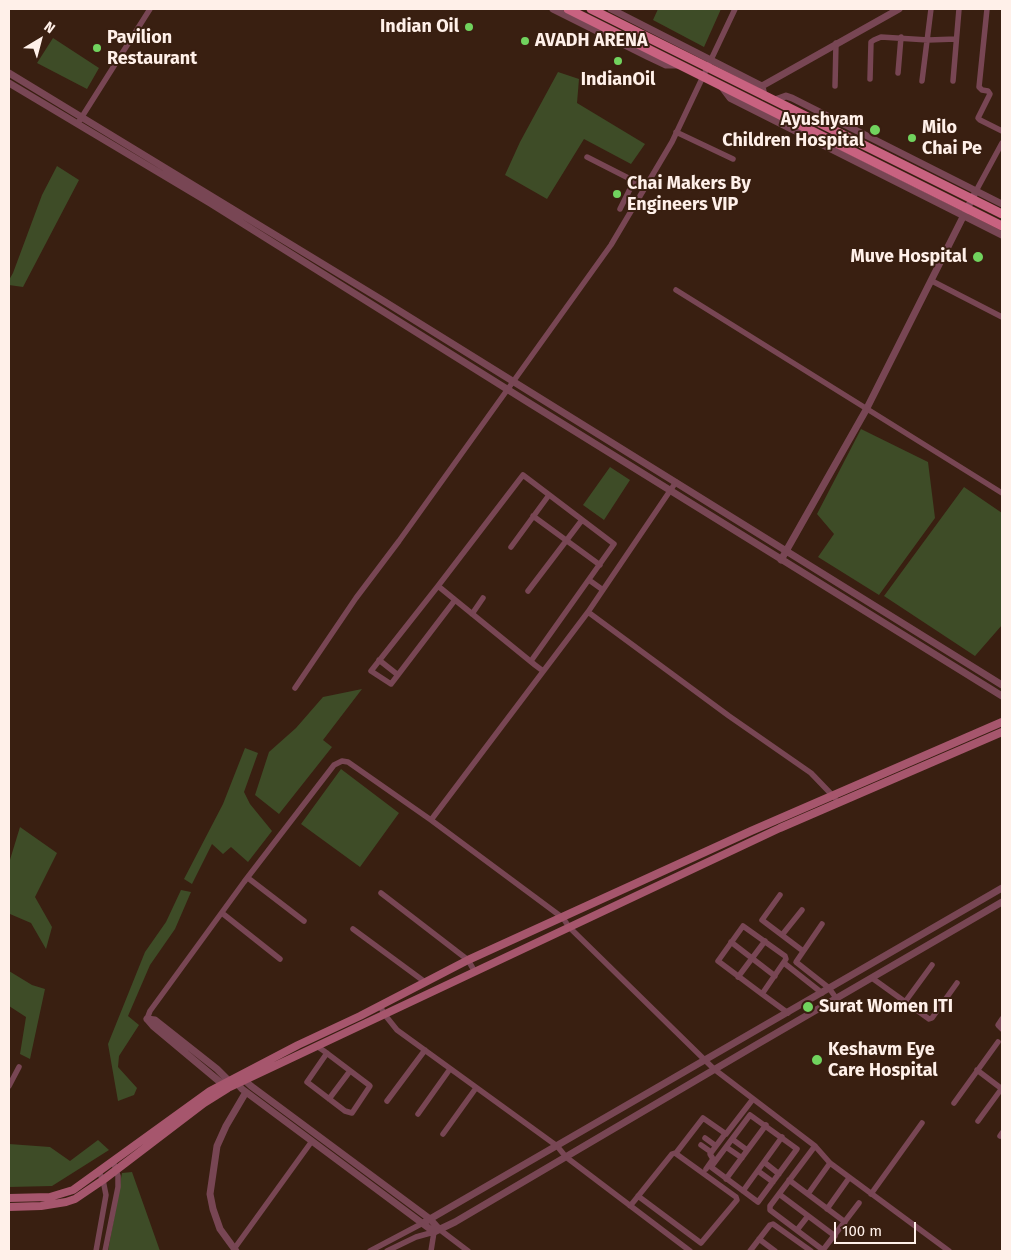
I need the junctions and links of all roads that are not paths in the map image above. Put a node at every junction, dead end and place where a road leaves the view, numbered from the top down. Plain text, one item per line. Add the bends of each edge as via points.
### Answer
1 (150, 9) edge
2 (553, 9) edge
3 (568, 9) edge
4 (591, 9) edge
5 (611, 9) edge
6 (735, 9) edge
7 (899, 9) edge
8 (931, 9) edge
9 (959, 9) edge
10 (987, 9) edge
11 (901, 38) junction
12 (956, 39) junction
13 (928, 40) junction
14 (836, 43) junction
15 (709, 63) junction
16 (680, 65) junction
17 (9, 73) edge
18 (898, 73) dead end
19 (702, 76) junction
20 (870, 79) dead end
21 (922, 81) dead end
22 (952, 81) dead end
23 (9, 83) edge
24 (835, 86) dead end
25 (763, 91) junction
26 (80, 120) junction
27 (1002, 131) edge
28 (676, 132) junction
29 (1002, 143) edge
30 (587, 157) dead end
31 (733, 159) dead end
32 (634, 181) junction
33 (646, 187) junction
34 (974, 194) junction
35 (1002, 204) edge
36 (620, 209) dead end
37 (966, 212) junction
38 (1002, 214) edge
39 (1002, 226) edge
40 (1002, 234) edge
41 (932, 281) junction
42 (676, 290) dead end
43 (1002, 316) edge
44 (514, 382) junction
45 (508, 390) junction
46 (866, 410) junction
47 (676, 482) junction
48 (670, 491) junction
49 (1002, 493) edge
50 (549, 495) junction
51 (534, 516) junction
52 (582, 520) junction
53 (567, 540) junction
54 (511, 547) dead end
55 (786, 551) junction
56 (781, 560) junction
57 (600, 564) junction
58 (589, 580) junction
59 (438, 586) junction
60 (603, 590) junction
61 (528, 591) dead end
62 (483, 598) dead end
63 (455, 600) junction
64 (588, 612) junction
65 (472, 614) junction
66 (379, 660) junction
67 (531, 661) junction
68 (543, 671) junction
69 (398, 675) junction
70 (1002, 685) edge
71 (295, 688) dead end
72 (1002, 696) edge
73 (1002, 722) edge
74 (1002, 732) edge
75 (832, 795) junction
76 (839, 803) junction
77 (431, 820) junction
78 (248, 878) junction
79 (1002, 888) edge
80 (381, 893) dead end
81 (780, 895) dead end
82 (1002, 902) edge
83 (802, 910) dead end
84 (222, 913) junction
85 (563, 918) junction
86 (304, 920) dead end
87 (822, 924) dead end
88 (569, 927) junction
89 (352, 929) dead end
90 (782, 935) junction
91 (765, 941) junction
92 (731, 942) junction
93 (803, 951) junction
94 (752, 958) junction
95 (280, 959) dead end
96 (468, 960) junction
97 (784, 963) junction
98 (932, 965) dead end
99 (475, 972) junction
100 (775, 976) junction
101 (738, 977) junction
102 (872, 978) junction
103 (425, 982) junction
104 (957, 982) dead end
105 (829, 988) junction
106 (822, 993) junction
107 (762, 994) junction
108 (836, 998) junction
109 (906, 1002) junction
110 (380, 1006) junction
111 (788, 1013) junction
112 (385, 1015) junction
113 (147, 1019) joint
114 (1002, 1019) edge
115 (1002, 1028) edge
116 (750, 1034) junction
117 (998, 1042) dead end
118 (756, 1045) junction
119 (318, 1047) junction
120 (424, 1050) junction
121 (326, 1053) junction
122 (705, 1060) junction
123 (19, 1067) dead end
124 (714, 1069) junction
125 (450, 1070) junction
126 (977, 1070) junction
127 (350, 1071) junction
128 (233, 1082) junction
129 (9, 1086) edge
130 (476, 1088) junction
131 (1002, 1089) edge
132 (246, 1092) junction
133 (329, 1099) junction
134 (752, 1099) junction
135 (387, 1101) dead end
136 (954, 1103) dead end
137 (418, 1114) dead end
138 (781, 1121) junction
139 (978, 1121) dead end
140 (922, 1122) dead end
141 (771, 1129) junction
142 (443, 1134) dead end
143 (725, 1134) junction
144 (782, 1137) junction
145 (705, 1138) dead end
146 (732, 1139) junction
147 (312, 1140) junction
148 (701, 1145) dead end
149 (557, 1146) junction
150 (716, 1146) junction
151 (815, 1146) junction
152 (726, 1147) junction
153 (747, 1150) junction
154 (711, 1152) junction
155 (676, 1153) junction
156 (566, 1157) junction
157 (742, 1158) junction
158 (113, 1162) junction
159 (764, 1162) junction
160 (830, 1163) junction
161 (706, 1169) dead end
162 (116, 1170) junction
163 (758, 1171) junction
164 (99, 1172) junction
165 (779, 1174) junction
166 (850, 1178) junction
167 (726, 1179) junction
168 (103, 1180) junction
169 (789, 1180) junction
170 (773, 1182) junction
171 (743, 1192) junction
172 (779, 1194) junction
173 (808, 1194) junction
174 (871, 1194) junction
175 (638, 1196) junction
176 (9, 1198) edge
177 (859, 1203) dead end
178 (630, 1206) junction
179 (9, 1207) edge
180 (827, 1208) junction
181 (808, 1216) junction
182 (430, 1219) junction
183 (669, 1219) junction
184 (845, 1222) junction
185 (423, 1223) junction
186 (675, 1224) junction
187 (661, 1229) junction
188 (797, 1230) junction
189 (437, 1231) junction
190 (667, 1234) junction
191 (835, 1236) junction
192 (759, 1239) junction
193 (235, 1250) edge
194 (96, 1251) edge
195 (105, 1251) edge
196 (370, 1251) edge
197 (387, 1251) edge
198 (431, 1251) edge
199 (468, 1251) edge
200 (690, 1251) edge
201 (750, 1251) edge
202 (775, 1251) edge
203 (811, 1251) edge
204 (950, 1251) edge

1 - 26 street
2 - 16 street via 666,65
3 - 16 main road
4 - 15 main road
5 - 15 street
6 - 15 street
7 - 14 street
8 - 13 street
9 - 12 street
10 - 27 street via 979,87 990,94 978,118
11 - 13 street
11 - 18 street
11 - 20 street via 881,37 871,42
12 - 13 street
12 - 22 street
13 - 21 street
14 - 24 street
14 - 25 street
15 - 19 street
15 - 25 main road
16 - 19 main road
17 - 26 street
19 - 28 street
19 - 37 main road
23 - 26 street
25 - 34 main road via 775,100
26 - 44 street via 215,197
26 - 45 street
28 - 31 street
28 - 33 street
29 - 34 street
30 - 32 street
32 - 33 street
32 - 36 street
33 - 44 street via 603,256
34 - 35 street
34 - 37 street
34 - 38 main road
37 - 39 main road
37 - 40 street
37 - 41 street
41 - 43 street
41 - 46 street
42 - 46 street
44 - 45 street
44 - 47 street
45 - 48 street
45 - 71 street via 356,598
46 - 49 street
46 - 55 street
47 - 48 street
47 - 55 street
48 - 56 street
48 - 60 street
50 - 51 street
50 - 52 street
50 - 59 street via 523,475
51 - 53 street
51 - 54 street
52 - 53 street
52 - 57 street via 614,544
53 - 57 street
53 - 61 street
55 - 56 street
55 - 70 street
56 - 72 street
57 - 58 street
58 - 60 street
58 - 67 street
59 - 63 street
59 - 66 street
60 - 64 street
62 - 65 street
63 - 65 street
63 - 69 street
64 - 68 street
64 - 75 street via 811,774
65 - 67 street
66 - 69 street
66 - 69 street via 371,671 391,684
67 - 68 street
68 - 77 street
73 - 75 main road
74 - 76 main road
75 - 76 street
75 - 85 main road
76 - 88 main road
77 - 78 street via 348,762 338,762
77 - 85 street
78 - 84 street
78 - 86 street
79 - 105 street
80 - 96 street
81 - 90 street via 762,920
82 - 102 street
83 - 90 street
84 - 95 street
84 - 113 street
85 - 88 street
85 - 96 main road
87 - 93 street
88 - 99 main road
88 - 122 street
89 - 103 street
90 - 93 street
91 - 92 street via 743,926
91 - 94 street
91 - 97 street via 785,956
92 - 94 street
92 - 101 street via 718,961
93 - 105 street via 796,962
94 - 100 street
94 - 101 street
96 - 99 street
96 - 103 main road
97 - 100 street
97 - 106 street
98 - 109 street
99 - 112 main road
100 - 107 street
101 - 107 street
102 - 108 street
102 - 109 street
103 - 110 main road
104 - 109 street via 931,1019
105 - 106 street
105 - 108 street
106 - 111 street
107 - 111 street
108 - 118 street
110 - 112 street
110 - 128 main road
111 - 116 street
112 - 119 main road
112 - 120 street via 397,1030
113 - 128 street
114 - 115 street via 998,1025
116 - 118 street
116 - 122 street
117 - 126 street
118 - 124 street
119 - 121 street
119 - 128 main road
120 - 125 street
120 - 135 street
121 - 127 street
121 - 133 street via 307,1081
122 - 124 street
122 - 149 street
123 - 129 street
124 - 134 street
124 - 156 street
125 - 130 street
125 - 137 street
126 - 131 street
126 - 136 street
127 - 133 street
127 - 133 street via 370,1087 352,1113
128 - 132 street
128 - 158 main road via 210,1091
128 - 162 main road
128 - 182 street
130 - 142 street
130 - 149 street
131 - 139 street
132 - 147 street
132 - 193 street via 217,1146 210,1194 220,1229
134 - 138 street
134 - 143 street
138 - 141 street
138 - 151 street
140 - 174 street
141 - 144 street
141 - 146 street via 750,1115
141 - 153 street
143 - 150 street
143 - 155 street via 703,1118
144 - 159 street
144 - 165 street via 797,1150
145 - 150 street
146 - 152 street
146 - 153 street
147 - 185 street
147 - 193 street
148 - 154 street
149 - 156 street
149 - 182 street
150 - 154 street
151 - 160 street
151 - 169 street
152 - 157 street
152 - 167 street via 711,1167
153 - 157 street
154 - 161 street via 713,1159
155 - 175 street
155 - 186 street via 737,1200 702,1243
156 - 178 street
156 - 189 street
157 - 167 street
158 - 162 street
158 - 164 main road
159 - 163 street
159 - 165 street
160 - 166 street
160 - 173 street
162 - 168 main road
162 - 195 street via 118,1187
163 - 170 street
163 - 171 street
164 - 168 street
164 - 176 main road via 60,1195
165 - 170 street
166 - 174 street
166 - 180 street
167 - 171 street
168 - 179 main road via 66,1202
168 - 194 street via 106,1195
169 - 172 street
169 - 173 street
170 - 171 street via 758,1202
172 - 181 street
172 - 188 street via 769,1208
173 - 180 street
174 - 204 street
175 - 178 street
175 - 183 street
177 - 184 street
178 - 187 street
180 - 184 street
181 - 188 street
181 - 191 street
182 - 185 street
182 - 189 street
183 - 186 street
183 - 187 street
184 - 191 street
185 - 189 street
185 - 196 street
186 - 190 street
187 - 190 street
188 - 191 street via 823,1250
189 - 197 street
189 - 198 street
189 - 199 street
190 - 200 street
192 - 201 street
192 - 202 street
192 - 203 street via 773,1224

